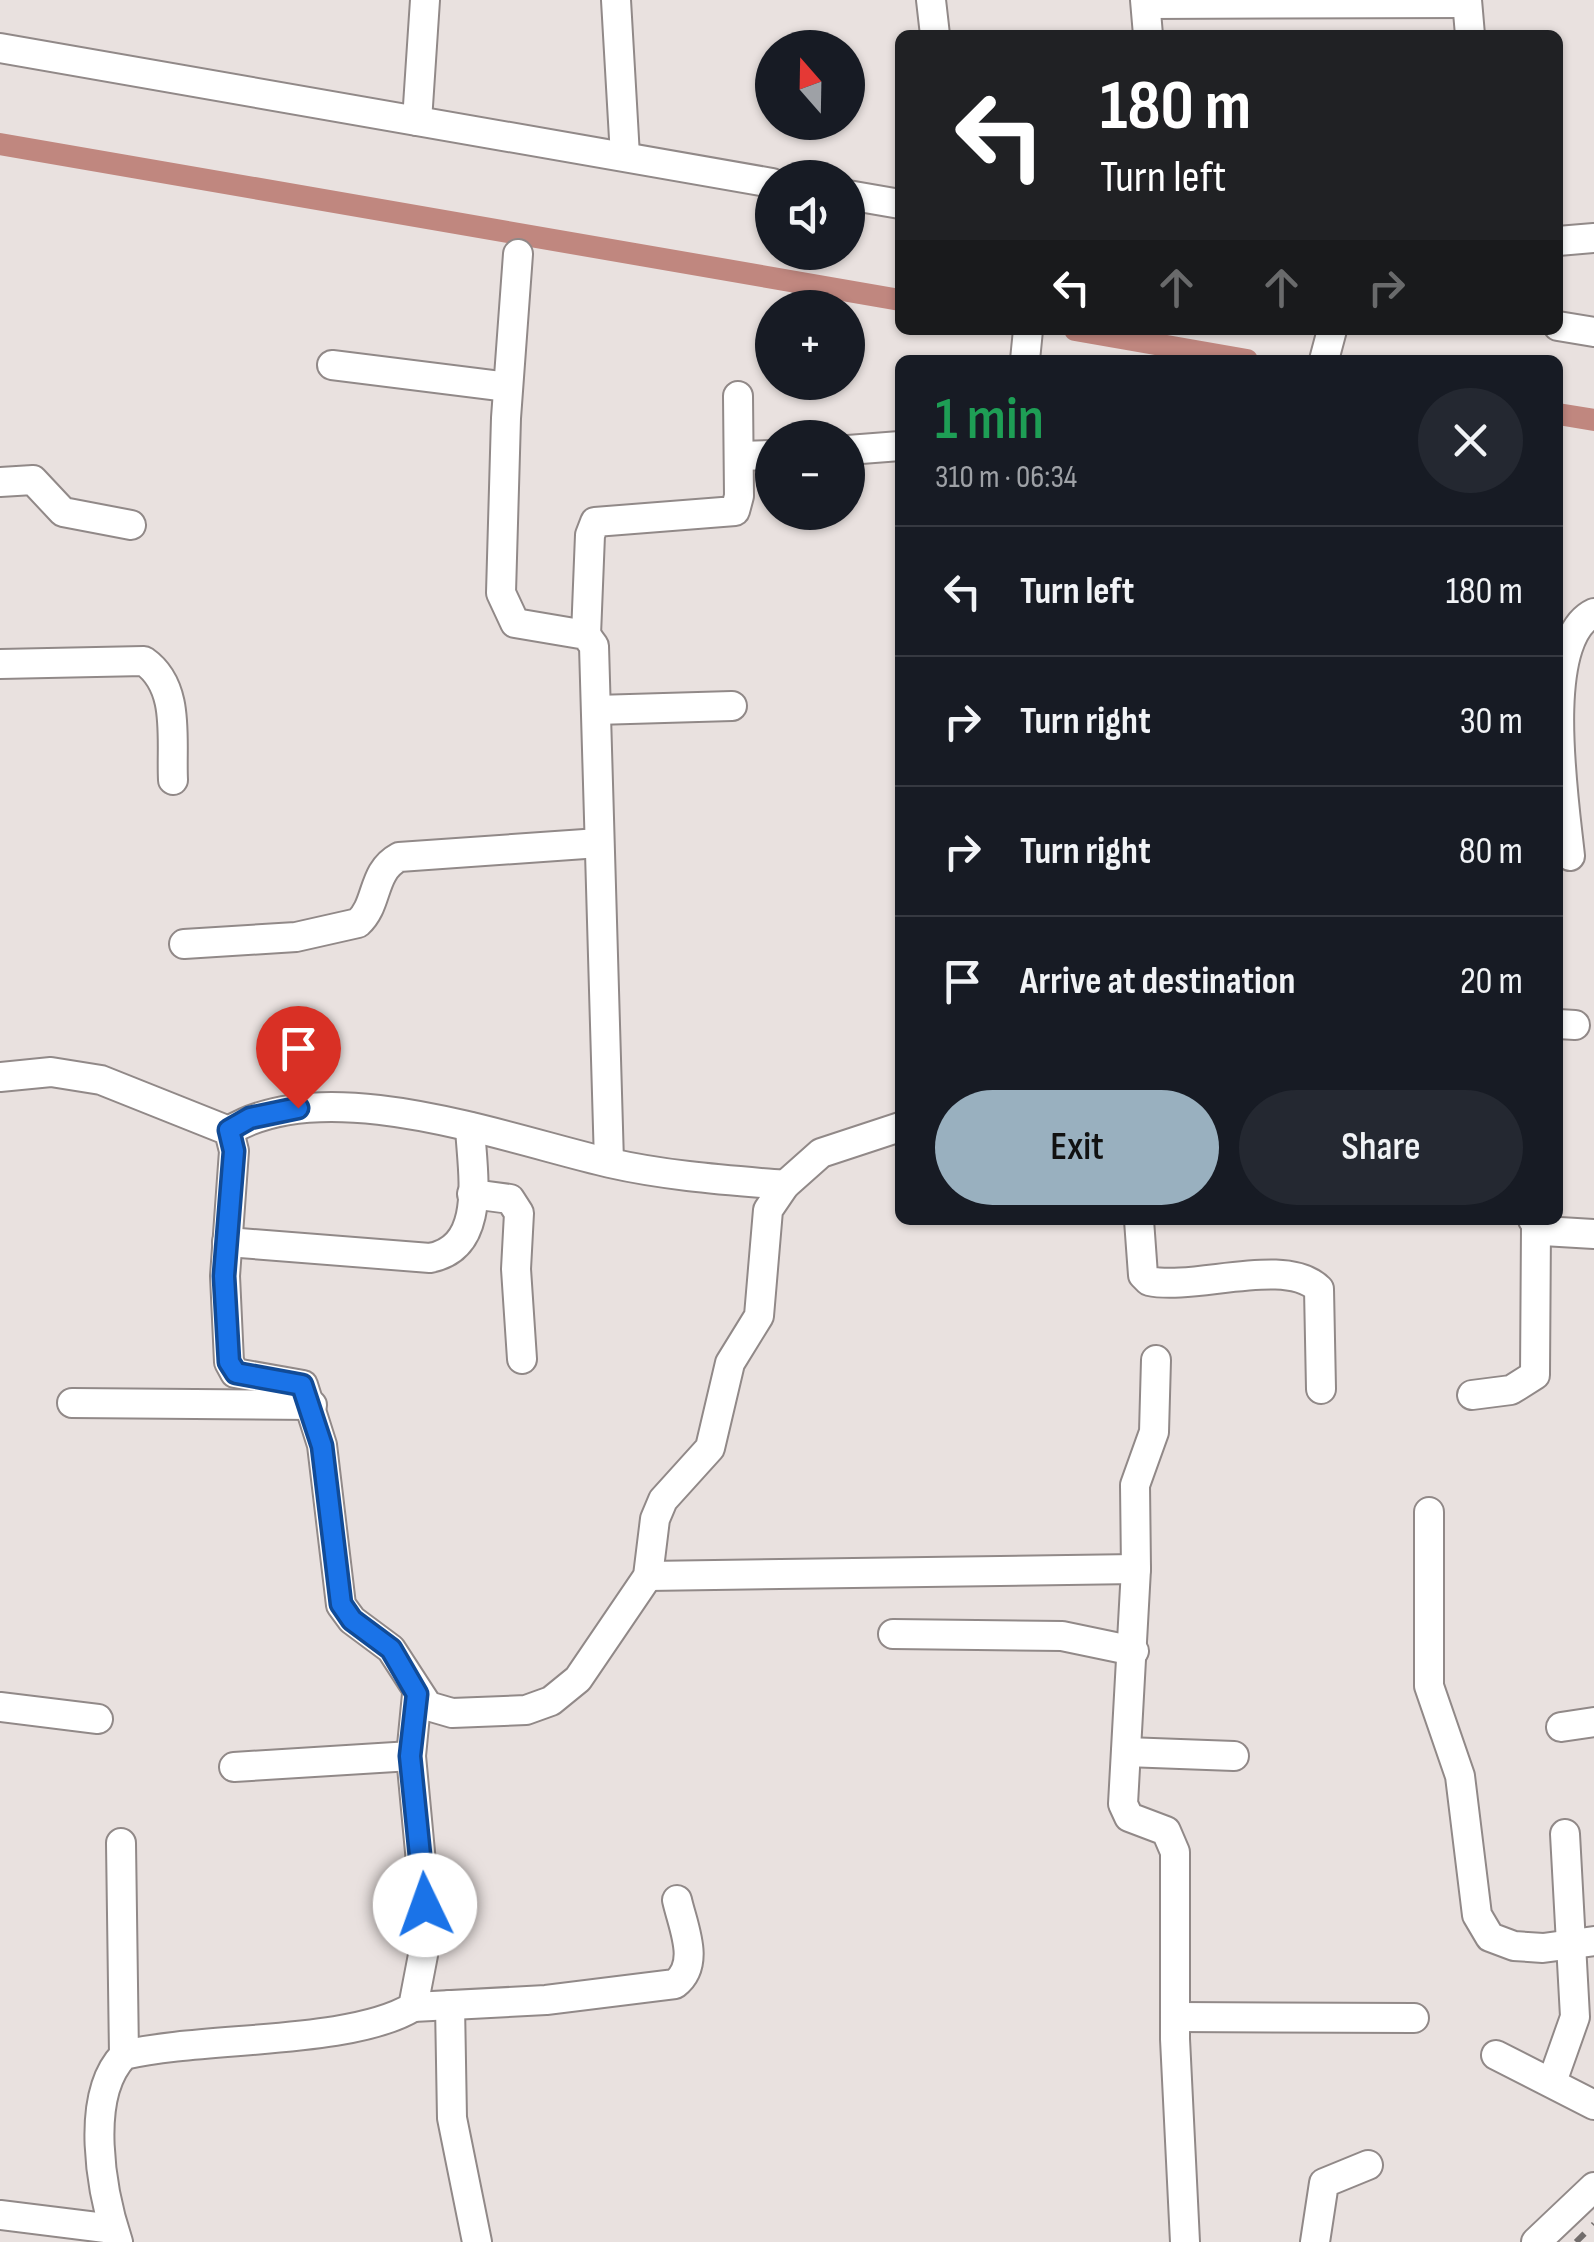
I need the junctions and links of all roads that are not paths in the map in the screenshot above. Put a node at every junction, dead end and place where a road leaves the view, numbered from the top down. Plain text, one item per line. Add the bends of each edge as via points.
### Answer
1 (425, 0) edge
2 (616, 0) edge
3 (931, 0) edge
4 (1467, 1) edge
5 (1145, 2) edge
6 (934, 30) edge
7 (1148, 30) edge
8 (1470, 30) edge
9 (0, 48) edge
10 (418, 121) junction
11 (625, 156) junction
12 (755, 180) edge
13 (865, 199) edge
14 (895, 203) edge
15 (1594, 238) edge
16 (1563, 241) edge
17 (518, 254) dead end
18 (1563, 327) edge
19 (1594, 332) edge
20 (332, 365) dead end
21 (508, 387) junction
22 (738, 396) dead end
23 (895, 446) edge
24 (865, 449) edge
25 (739, 456) junction
26 (755, 456) edge
27 (0, 482) edge
28 (131, 524) dead end
29 (1594, 590) edge
30 (1594, 600) edge
31 (1594, 613) edge
32 (586, 635) junction
33 (0, 664) edge
34 (1563, 676) edge
35 (732, 706) dead end
36 (596, 710) junction
37 (173, 780) dead end
38 (1563, 789) edge
39 (598, 842) junction
40 (1570, 856) dead end
41 (184, 944) dead end
42 (0, 1078) edge
43 (470, 1127) junction
44 (895, 1129) edge
45 (229, 1130) junction
46 (609, 1162) junction
47 (784, 1185) junction
48 (472, 1194) junction
49 (1139, 1225) edge
50 (1534, 1225) edge
51 (1538, 1225) edge
52 (1594, 1234) edge
53 (227, 1242) junction
54 (522, 1358) dead end
55 (1156, 1360) dead end
56 (1321, 1389) dead end
57 (1472, 1395) dead end
58 (72, 1403) dead end
59 (312, 1405) junction
60 (1430, 1512) dead end
61 (1136, 1569) junction
62 (648, 1576) junction
63 (893, 1634) dead end
64 (1134, 1651) junction
65 (417, 1694) junction
66 (0, 1707) edge
67 (98, 1718) dead end
68 (1594, 1722) edge
69 (1560, 1728) dead end
70 (1126, 1752) junction
71 (410, 1756) junction
72 (1234, 1756) dead end
73 (234, 1767) dead end
74 (1565, 1834) dead end
75 (121, 1843) dead end
76 (677, 1900) dead end
77 (1583, 1942) edge
78 (450, 2005) junction
79 (414, 2007) junction
80 (1176, 2017) junction
81 (1414, 2018) dead end
82 (124, 2055) junction
83 (1496, 2055) dead end
84 (1552, 2082) junction
85 (1594, 2106) edge
86 (1368, 2165) dead end
87 (1594, 2187) edge
88 (0, 2215) edge
89 (115, 2235) edge
90 (477, 2242) edge
91 (1185, 2242) edge
92 (1315, 2242) edge
93 (1536, 2242) edge

1 - 10 street
2 - 11 street
3 - 6 street
4 - 5 street
4 - 8 street
5 - 7 street
9 - 10 street
10 - 11 street
11 - 12 street
13 - 14 street
15 - 16 street
17 - 21 street
18 - 19 street
20 - 21 street
21 - 32 street via 503,604 525,628
22 - 25 street
23 - 24 street
25 - 26 street
25 - 32 street via 735,511 595,522
27 - 28 street via 33,480 63,512
29 - 30 street
31 - 34 street via 1581,625
32 - 36 street via 594,646
33 - 37 street via 144,661 170,698
35 - 36 street
36 - 39 street
38 - 40 street
39 - 41 street via 399,857 380,872 358,923 296,937
39 - 46 street
42 - 45 street via 52,1072 101,1080
43 - 45 street via 318,1106 250,1118
43 - 46 street
43 - 48 street
44 - 47 street via 822,1153
45 - 53 street via 234,1151
46 - 47 street
47 - 62 street via 768,1210 759,1316 730,1364 710,1448 663,1500
48 - 53 street via 464,1238 445,1256
48 - 54 street via 510,1199 519,1213
49 - 56 street via 1149,1281 1264,1276 1313,1282 1320,1289
50 - 57 street via 1535,1375 1511,1390
51 - 52 street via 1554,1233
53 - 59 street via 229,1362 236,1373 294,1380
55 - 61 street via 1154,1432 1134,1485
58 - 59 street
59 - 65 street via 341,1604 391,1649
60 - 77 street via 1428,1686 1460,1776 1478,1915 1500,1942 1543,1948
61 - 62 street
61 - 64 street
62 - 65 street via 578,1679 552,1700 526,1710 452,1714
63 - 64 street via 1062,1636
64 - 70 street
65 - 71 street
66 - 67 street
68 - 69 street
70 - 72 street
70 - 80 street via 1123,1804 1129,1817 1166,1831 1174,1852
71 - 73 street
71 - 79 street via 425,1905
74 - 77 street
75 - 82 street
76 - 78 street via 690,1957 675,1984
77 - 84 street via 1570,2043
78 - 79 street
78 - 90 street via 452,2118
79 - 82 street via 369,2024
80 - 81 street
80 - 91 street
82 - 89 street via 102,2088 99,2117
83 - 84 street
84 - 85 street
86 - 92 street via 1324,2184
87 - 93 street
88 - 89 street

